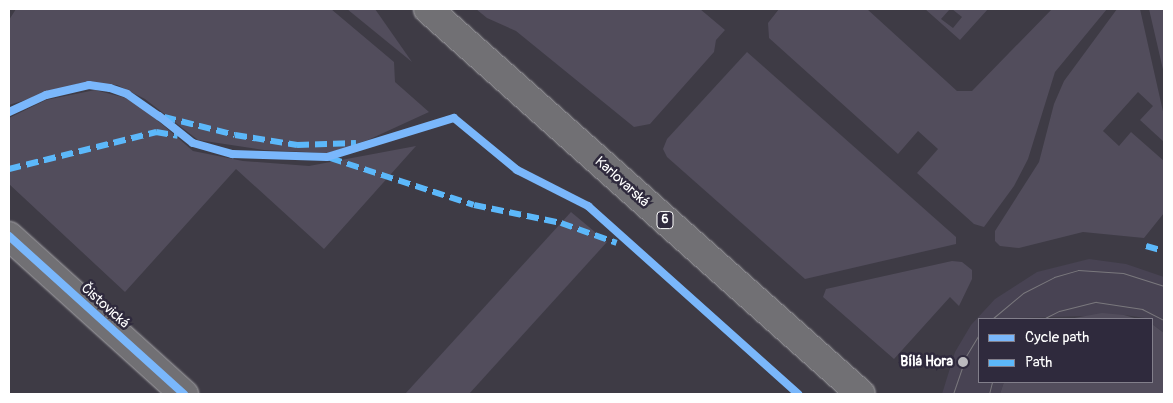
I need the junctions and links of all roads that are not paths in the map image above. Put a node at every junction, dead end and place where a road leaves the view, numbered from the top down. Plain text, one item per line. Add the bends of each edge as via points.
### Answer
1 (428, 9) edge
2 (9, 236) edge
3 (184, 394) edge
4 (861, 394) edge

1 - 4 main road, Karlovarská / 6
2 - 3 main road, Čistovická

